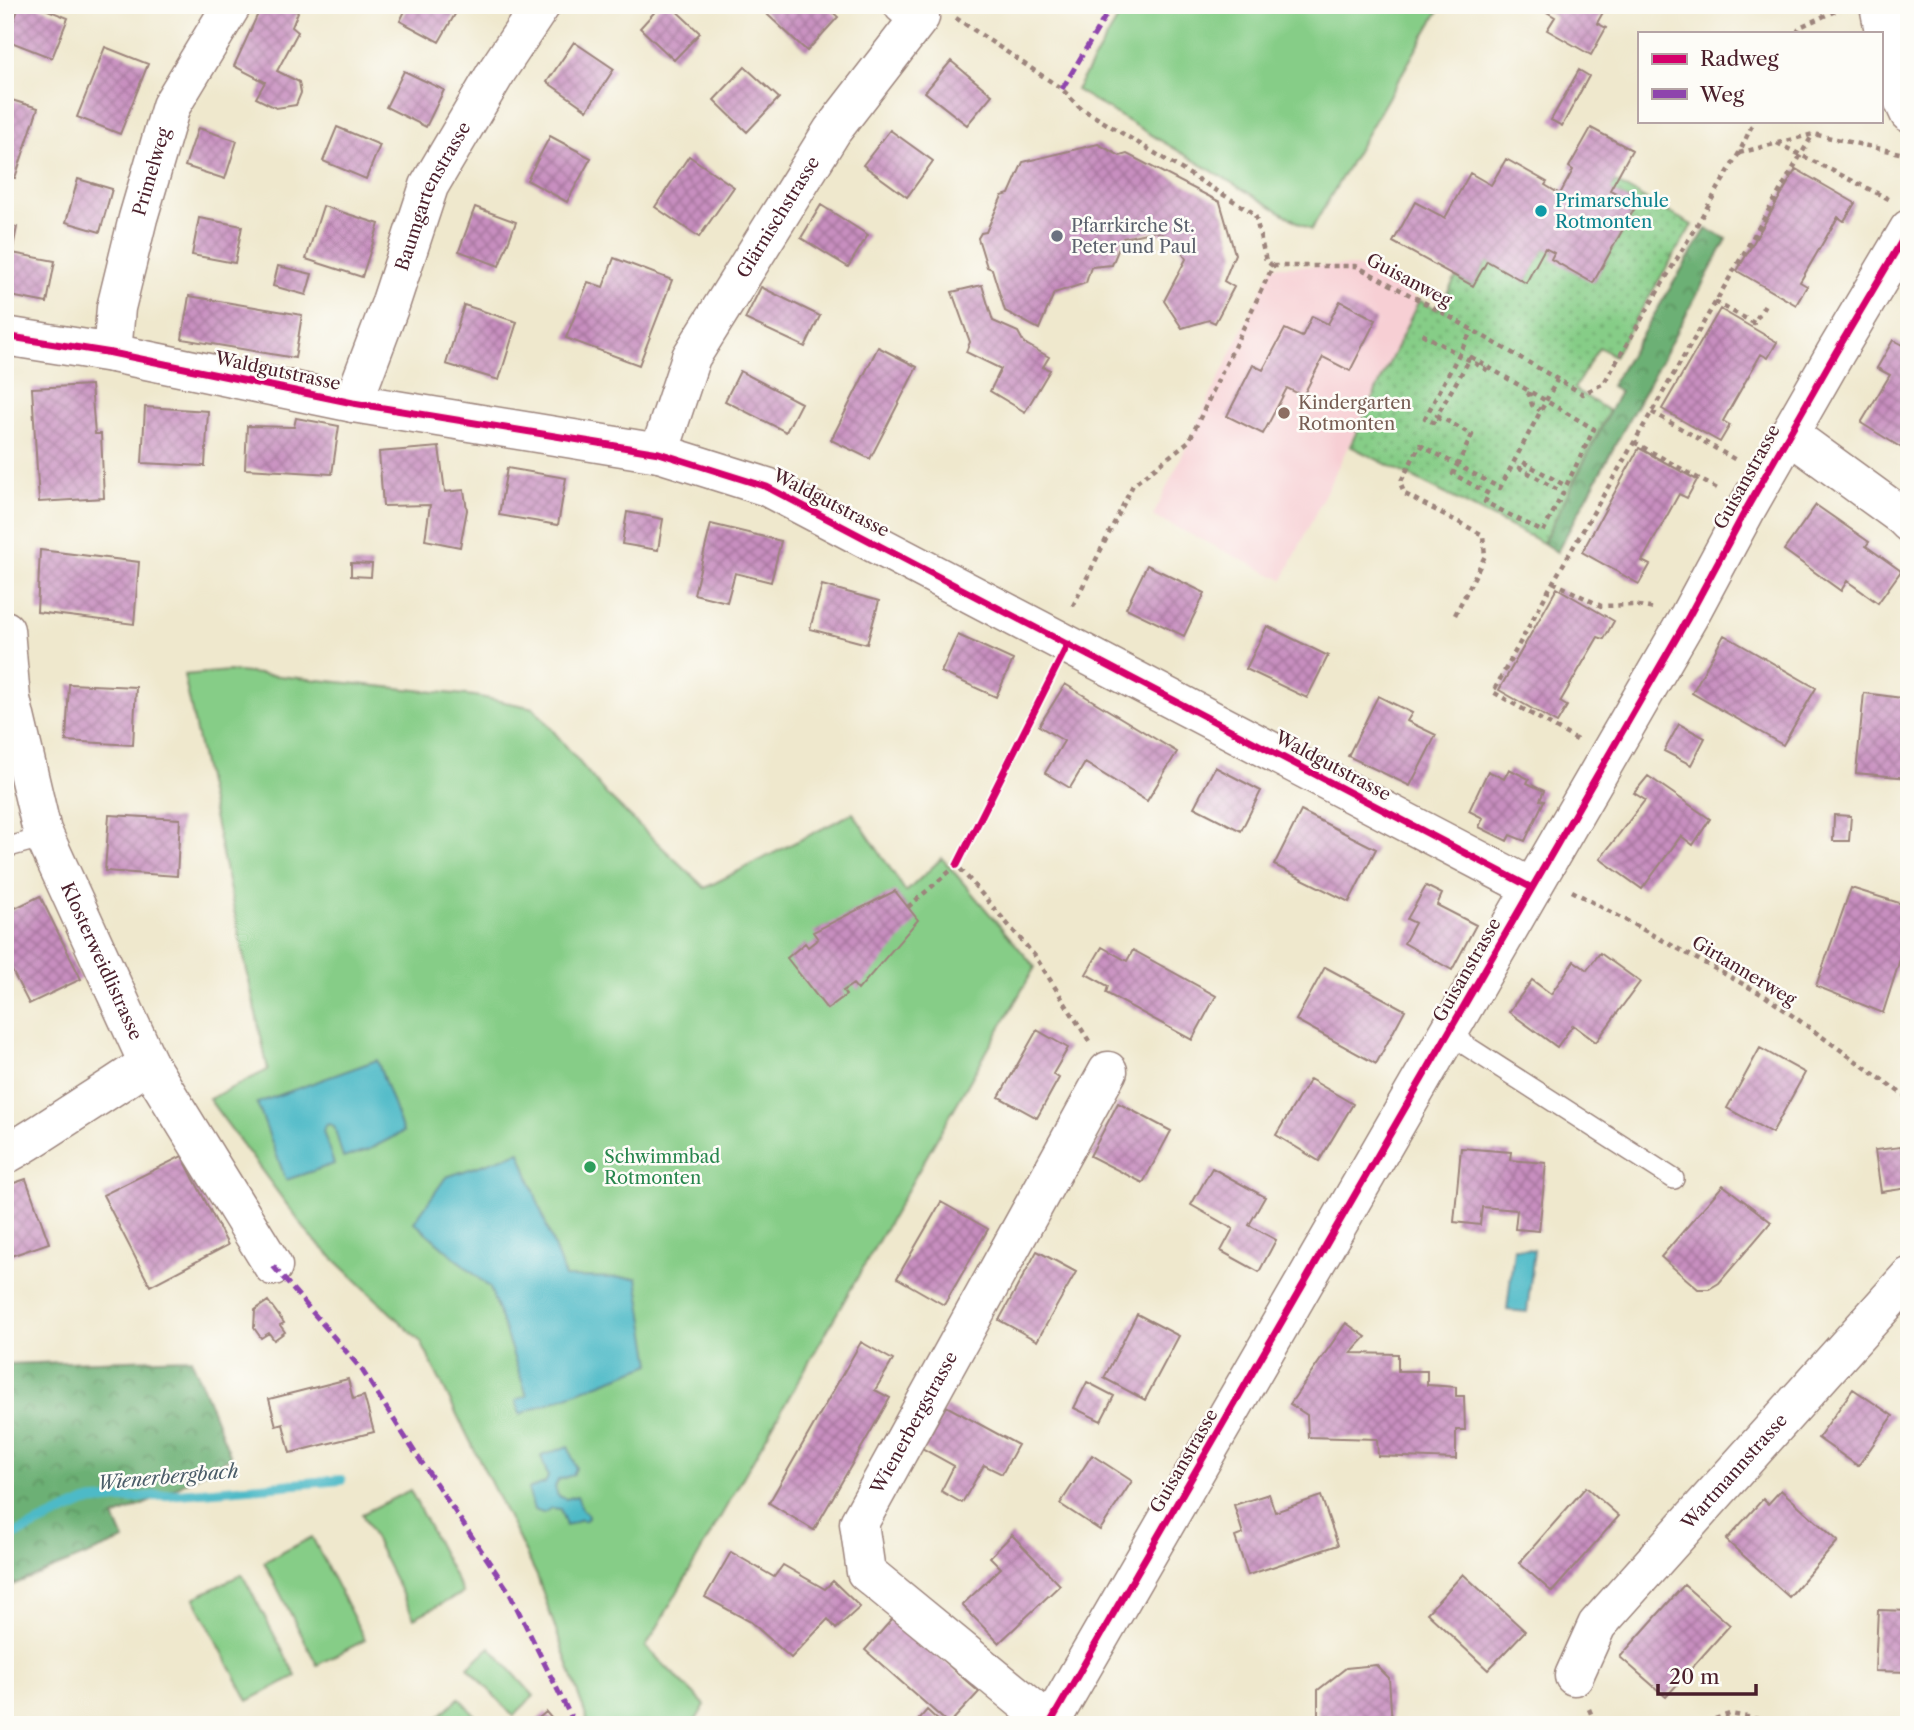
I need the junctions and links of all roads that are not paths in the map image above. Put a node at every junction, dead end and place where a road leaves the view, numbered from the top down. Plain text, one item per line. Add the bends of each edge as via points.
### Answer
1 (232, 5) edge
2 (541, 5) edge
3 (1879, 5) edge
4 (911, 11) edge
5 (1909, 113) edge
6 (1904, 216) edge
7 (5, 336) edge
8 (112, 354) junction
9 (353, 402) junction
10 (1789, 434) junction
11 (659, 453) junction
12 (1909, 523) edge
13 (5, 630) edge
14 (45, 837) junction
15 (5, 848) edge
16 (1549, 888) junction
17 (1448, 1034) junction
18 (148, 1063) junction
19 (1108, 1071) road end
20 (5, 1155) edge
21 (1674, 1179) dead end
22 (273, 1266) dead end
23 (1909, 1277) edge
24 (1574, 1676) dead end
25 (1050, 1724) edge

1 - 8 street, Primelweg via 171,106 131,244 116,308
2 - 9 street, Baumgartenstrasse via 429,187
3 - 5 street via 1891,63
4 - 11 street, Glärnischstrasse via 691,357
6 - 10 street, Guisanstrasse
7 - 8 street, Waldgutstrasse
8 - 9 street, Waldgutstrasse
9 - 11 street, Waldgutstrasse
10 - 12 street
10 - 16 street, Guisanstrasse
11 - 16 street, Waldgutstrasse via 766,487
13 - 14 street, Klosterweidlistrasse via 11,699
14 - 15 lane
14 - 18 street, Klosterweidlistrasse
16 - 17 street, Guisanstrasse
17 - 21 lane
17 - 25 street, Guisanstrasse
18 - 20 street
18 - 22 street, Klosterweidlistrasse
19 - 25 street, Wienerbergstrasse via 859,1523 866,1572
23 - 24 street, Wartmannstrasse via 1597,1625

